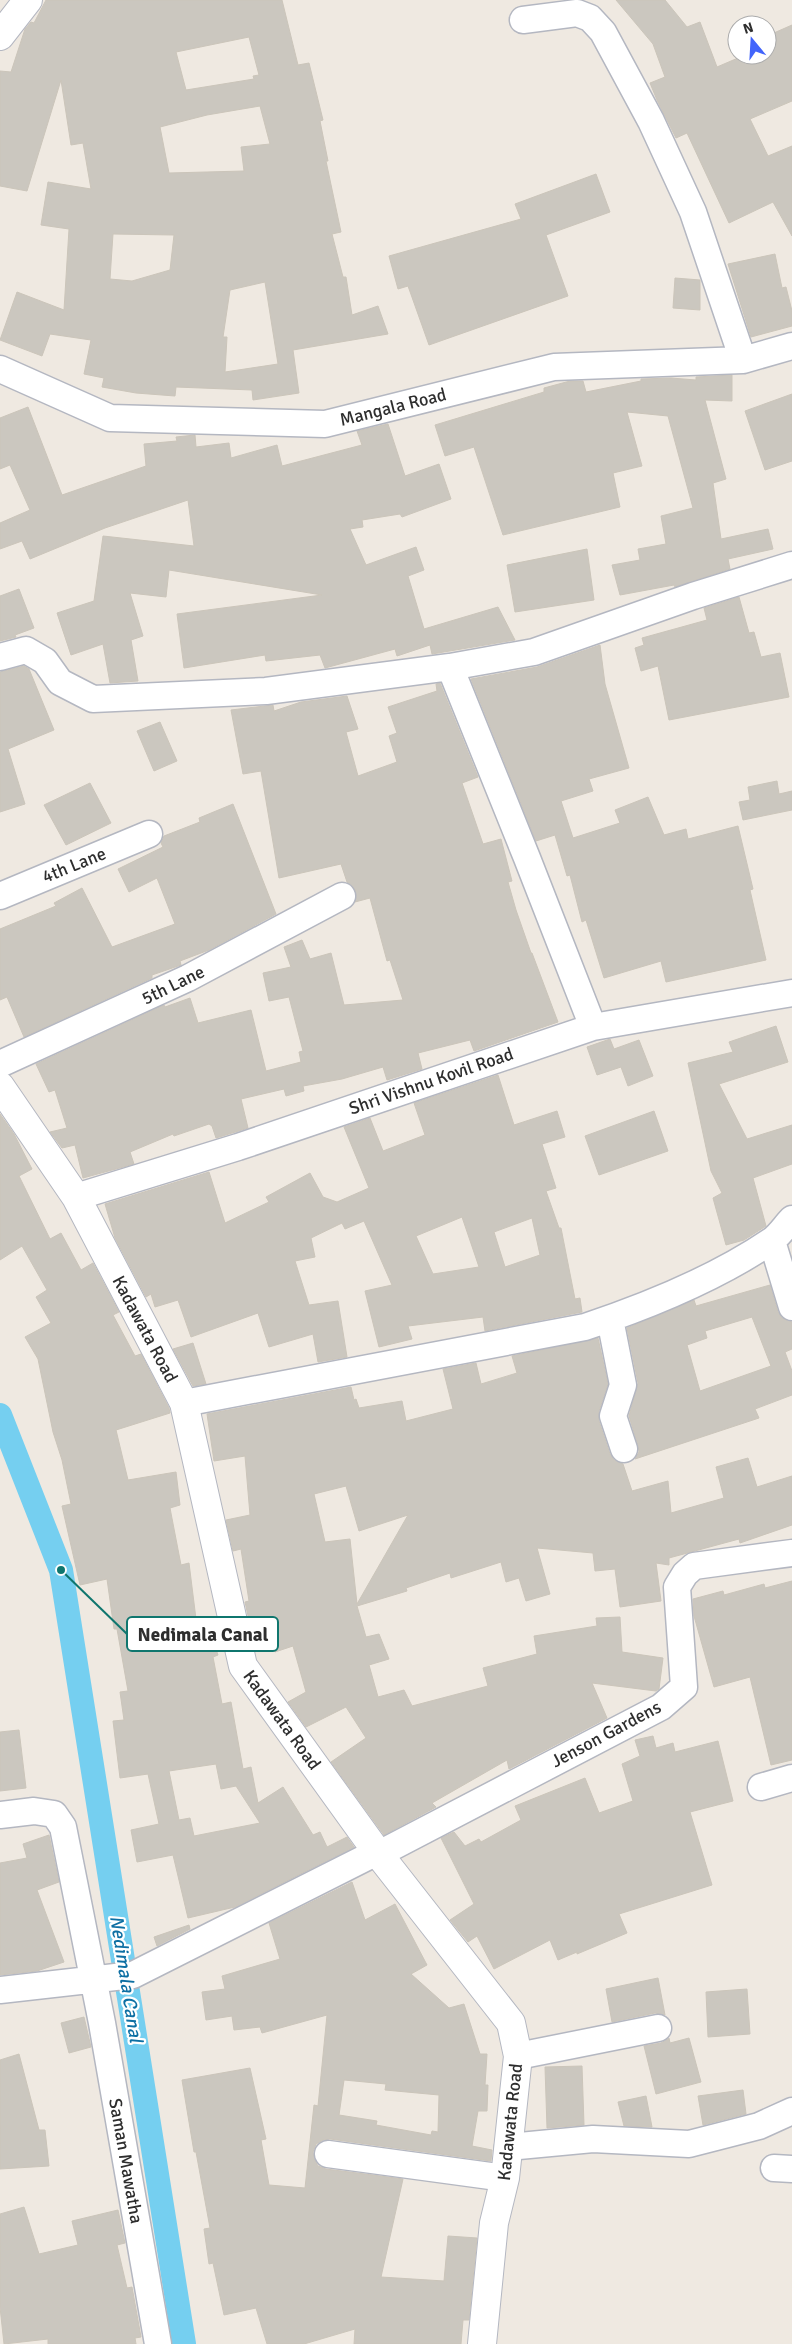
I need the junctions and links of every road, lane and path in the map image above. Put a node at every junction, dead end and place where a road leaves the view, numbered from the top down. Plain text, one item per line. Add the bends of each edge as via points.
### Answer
1 (28, 0) edge
2 (523, 20) dead end
3 (2, 31) edge
4 (792, 346) edge
5 (743, 360) junction
6 (0, 370) edge
7 (792, 565) edge
8 (0, 657) edge
9 (450, 667) junction
10 (149, 834) dead end
11 (0, 896) edge
12 (342, 896) dead end
13 (792, 993) edge
14 (593, 1027) junction
15 (0, 1064) edge
16 (0, 1086) edge
17 (76, 1197) junction
18 (792, 1219) edge
19 (772, 1240) junction
20 (792, 1306) edge
21 (610, 1319) junction
22 (184, 1403) junction
23 (624, 1449) dead end
24 (792, 1553) edge
25 (792, 1778) edge
26 (761, 1787) dead end
27 (0, 1815) edge
28 (378, 1853) junction
29 (92, 1979) junction
30 (0, 1990) edge
31 (658, 2028) dead end
32 (518, 2056) junction
33 (792, 2111) edge
34 (508, 2147) junction
35 (328, 2154) dead end
36 (505, 2178) junction
37 (158, 2344) edge
38 (482, 2344) edge

1 - 3 street
2 - 5 street via 577,12 590,18 603,32 694,212
4 - 5 street, Mangala Road
5 - 6 street, Mangala Road via 554,367 325,424 110,418
7 - 9 street via 534,652
8 - 9 street via 26,650 45,661 60,682 93,699 266,691
9 - 14 street
10 - 11 street, 4th Lane
12 - 15 street, 5th Lane via 188,978
13 - 14 street, Shri Vishnu Kovil Road
14 - 17 street, Shri Vishnu Kovil Road via 238,1147
16 - 17 street, Kadawata Road
17 - 22 street, Kadawata Road
18 - 19 street
19 - 20 street
19 - 21 street via 689,1285
21 - 22 street via 532,1339
21 - 23 street via 622,1385 614,1416
22 - 28 street, Kadawata Road via 243,1666
24 - 28 street, Jenson Gardens via 694,1566 685,1574 677,1587 684,1687 661,1707
25 - 26 street
27 - 29 street, Saman Mawatha via 34,1811 54,1814 63,1827
28 - 29 street via 133,1975
28 - 32 street, Kadawata Road via 511,2023
29 - 30 street
29 - 37 street, Saman Mawatha
31 - 32 street
32 - 34 street, Kadawata Road
33 - 34 street via 759,2126 689,2144 593,2139
34 - 36 street, Kadawata Road
35 - 36 street
36 - 38 street, Kadawata Road via 494,2223

